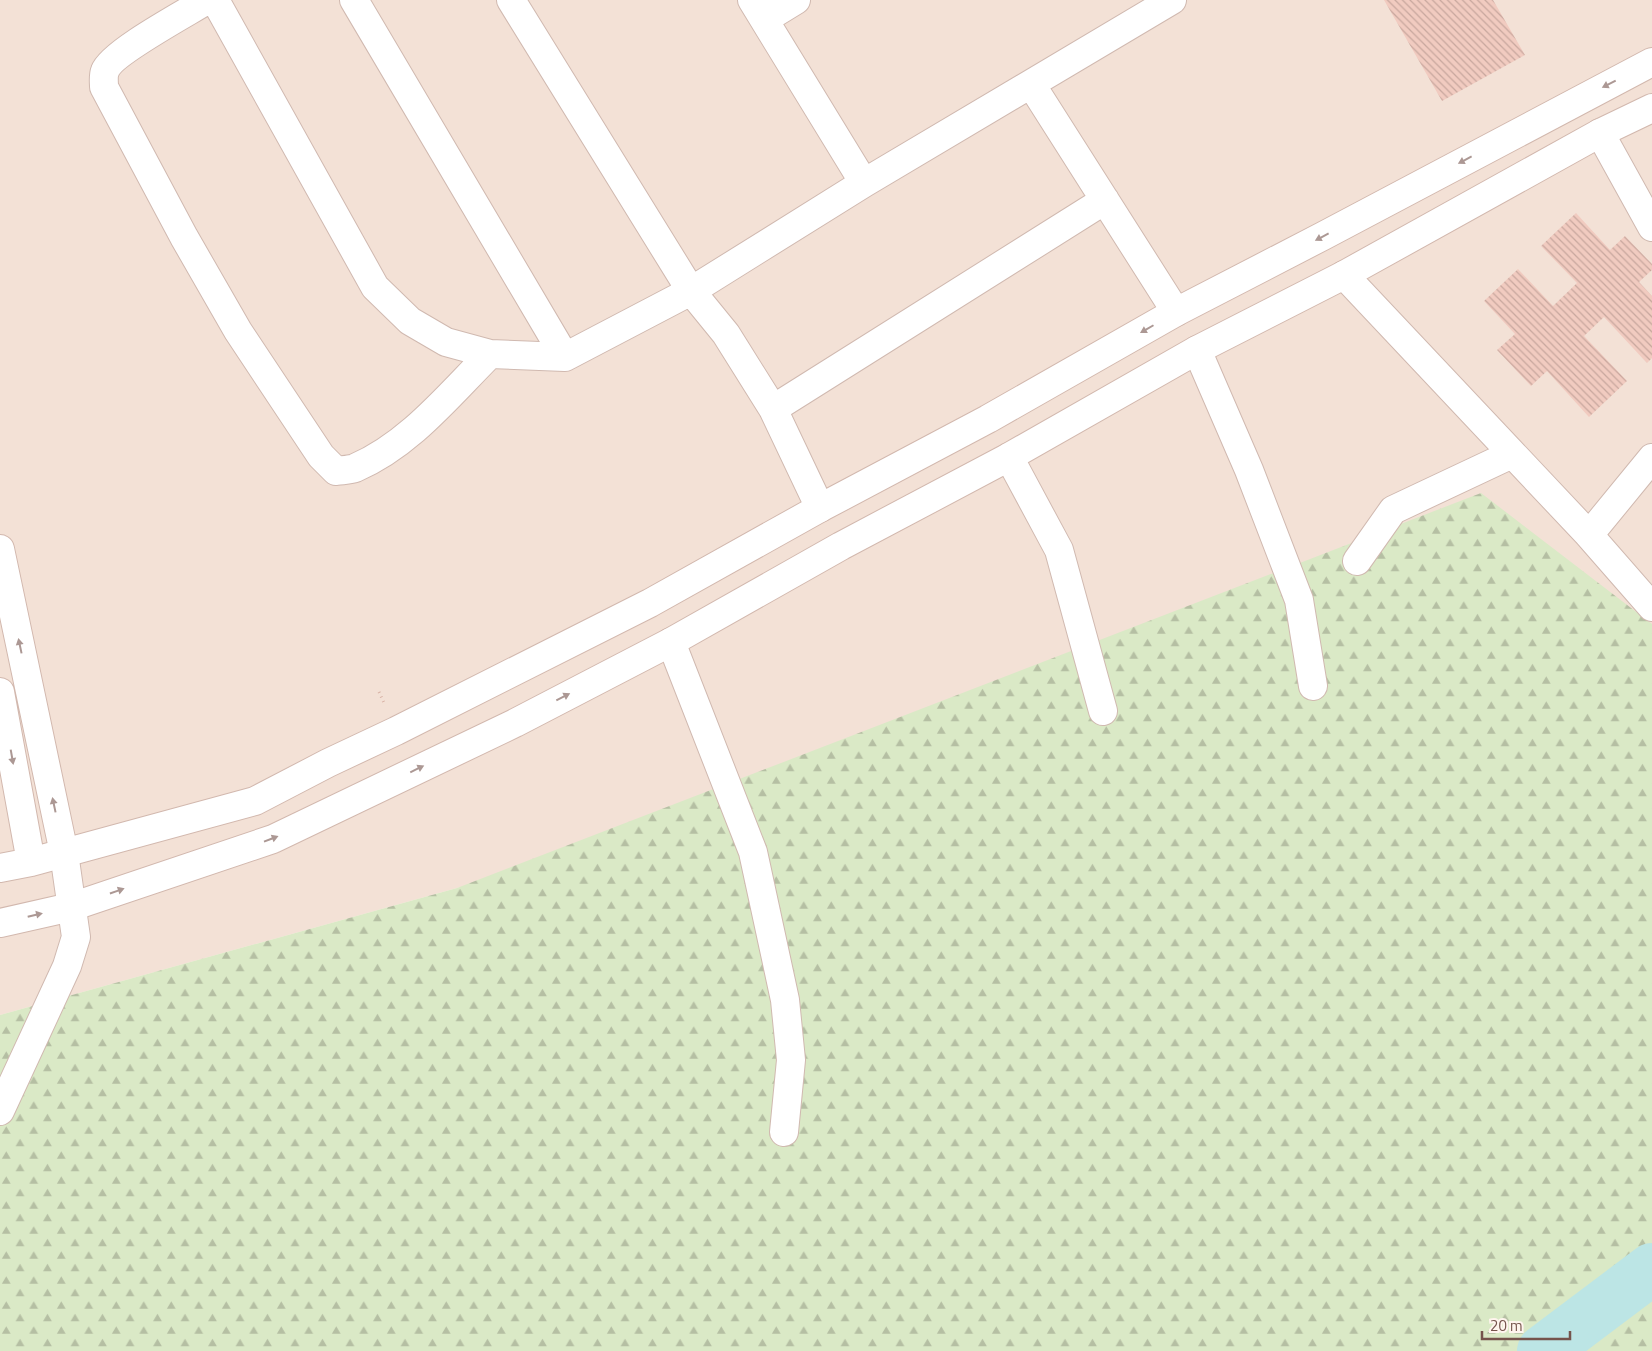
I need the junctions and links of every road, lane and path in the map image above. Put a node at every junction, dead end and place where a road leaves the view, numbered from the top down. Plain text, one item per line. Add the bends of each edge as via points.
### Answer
1 (207, 0) edge
2 (215, 0) edge
3 (354, 0) edge
4 (511, 0) edge
5 (796, 0) edge
6 (1172, 0) edge
7 (759, 10) edge
8 (1652, 62) edge
9 (1032, 84) junction
10 (1652, 108) edge
11 (1600, 133) junction
12 (864, 183) junction
13 (1105, 200) junction
14 (1652, 227) edge
15 (1344, 275) junction
16 (691, 291) junction
17 (1176, 312) junction
18 (1197, 350) junction
19 (490, 354) junction
20 (565, 357) junction
21 (773, 408) junction
22 (1512, 454) junction
23 (1009, 457) junction
24 (1652, 458) edge
25 (820, 508) junction
26 (1589, 535) junction
27 (0, 550) edge
28 (1357, 562) dead end
29 (1652, 607) edge
30 (671, 642) junction
31 (1313, 686) dead end
32 (0, 692) edge
33 (1104, 711) dead end
34 (64, 853) junction
35 (31, 862) junction
36 (0, 868) edge
37 (71, 906) junction
38 (0, 923) edge
39 (0, 1111) edge
40 (784, 1132) dead end

1 - 19 street via 134,44 110,63 104,72 104,87 238,331 321,456 336,471 354,468 393,446 433,412
2 - 19 street via 375,287 410,321 429,333 446,342
3 - 20 street
4 - 16 street
5 - 7 street
6 - 9 street
7 - 12 street
8 -> 17 street
9 - 12 street
9 - 13 street
10 - 11 street
11 - 14 street
11 - 15 street
12 - 16 street
13 - 17 street
13 - 21 street
15 - 18 street
15 - 22 street
16 - 20 street
16 - 21 street via 726,334
17 -> 25 street via 988,420
18 - 23 street
18 - 31 street via 1249,470 1299,600
19 - 20 street
21 - 25 street
22 - 26 street
22 - 28 street via 1393,510
23 - 30 street via 840,546
23 - 33 street via 1059,550
24 - 26 street
25 - 34 street via 650,603 255,801
26 - 29 street
34 -> 27 street
37 -> 30 street via 273,839 515,723
30 - 40 street via 753,852 785,1000 791,1060
32 -> 35 street
34 - 35 street
34 - 37 street
35 - 36 street
38 -> 37 street
37 - 39 street via 76,937 67,966

